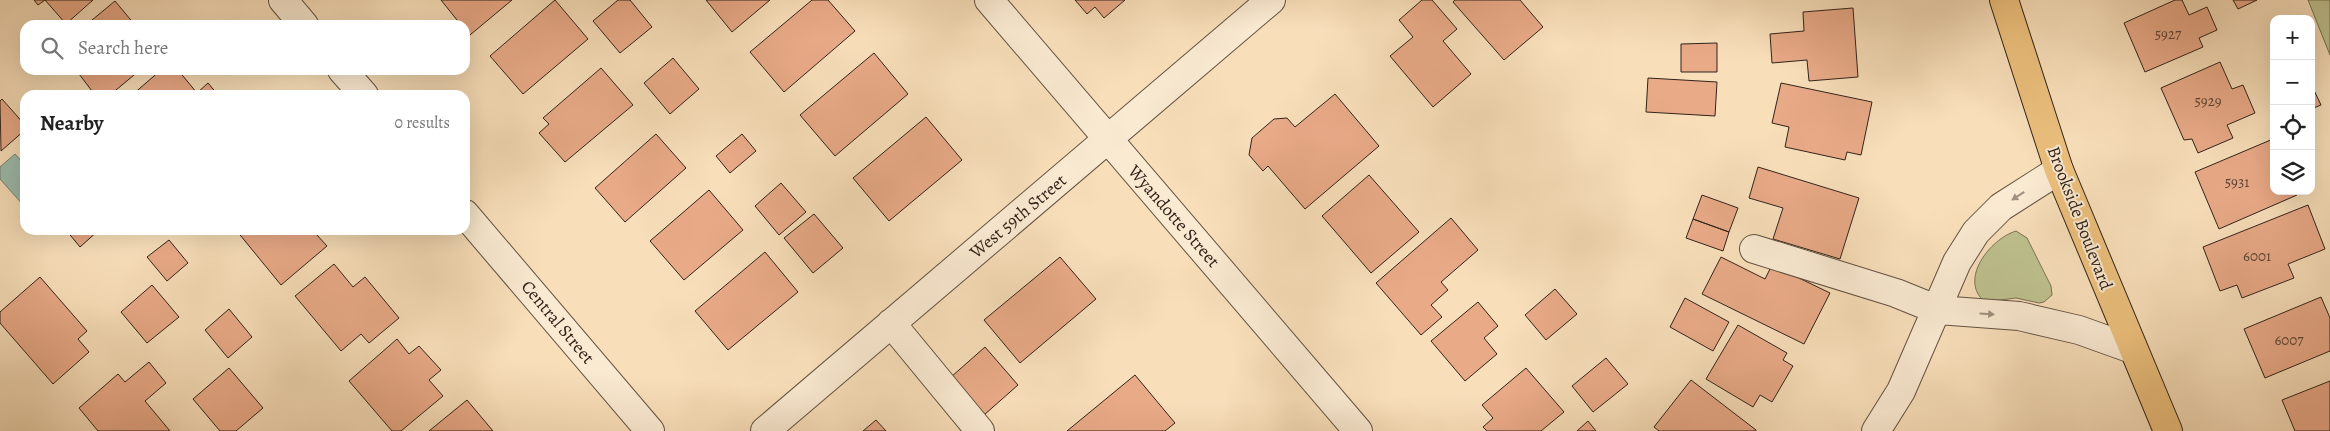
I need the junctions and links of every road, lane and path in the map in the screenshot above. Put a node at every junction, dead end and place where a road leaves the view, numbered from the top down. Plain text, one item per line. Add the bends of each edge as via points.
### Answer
1 (282, 0) edge
2 (990, 0) edge
3 (1271, 0) edge
4 (2004, 0) edge
5 (300, 20) edge
6 (346, 75) edge
7 (360, 90) edge
8 (1108, 139) junction
9 (2059, 170) junction
10 (470, 220) edge
11 (1754, 249) dead end
12 (1938, 310) junction
13 (892, 323) junction
14 (2132, 349) junction
15 (650, 431) edge
16 (765, 431) edge
17 (980, 431) edge
18 (1358, 431) edge
19 (1876, 431) edge
20 (2168, 431) edge

1 - 5 street
2 - 8 street, Wyandotte Street
3 - 8 street, West 59th Street
4 - 9 main road, Brookside Boulevard
6 - 7 street
8 - 13 street, West 59th Street
8 - 18 street, Wyandotte Street
9 -> 12 street via 2001,207 1976,232 1957,262
9 - 14 main road, Brookside Boulevard
10 - 15 street, Central Street
11 - 12 street
12 -> 14 street via 2019,316 2079,330
12 - 19 street via 1901,391
13 - 16 street, West 59th Street
13 - 17 street
14 - 20 main road, Brookside Boulevard

